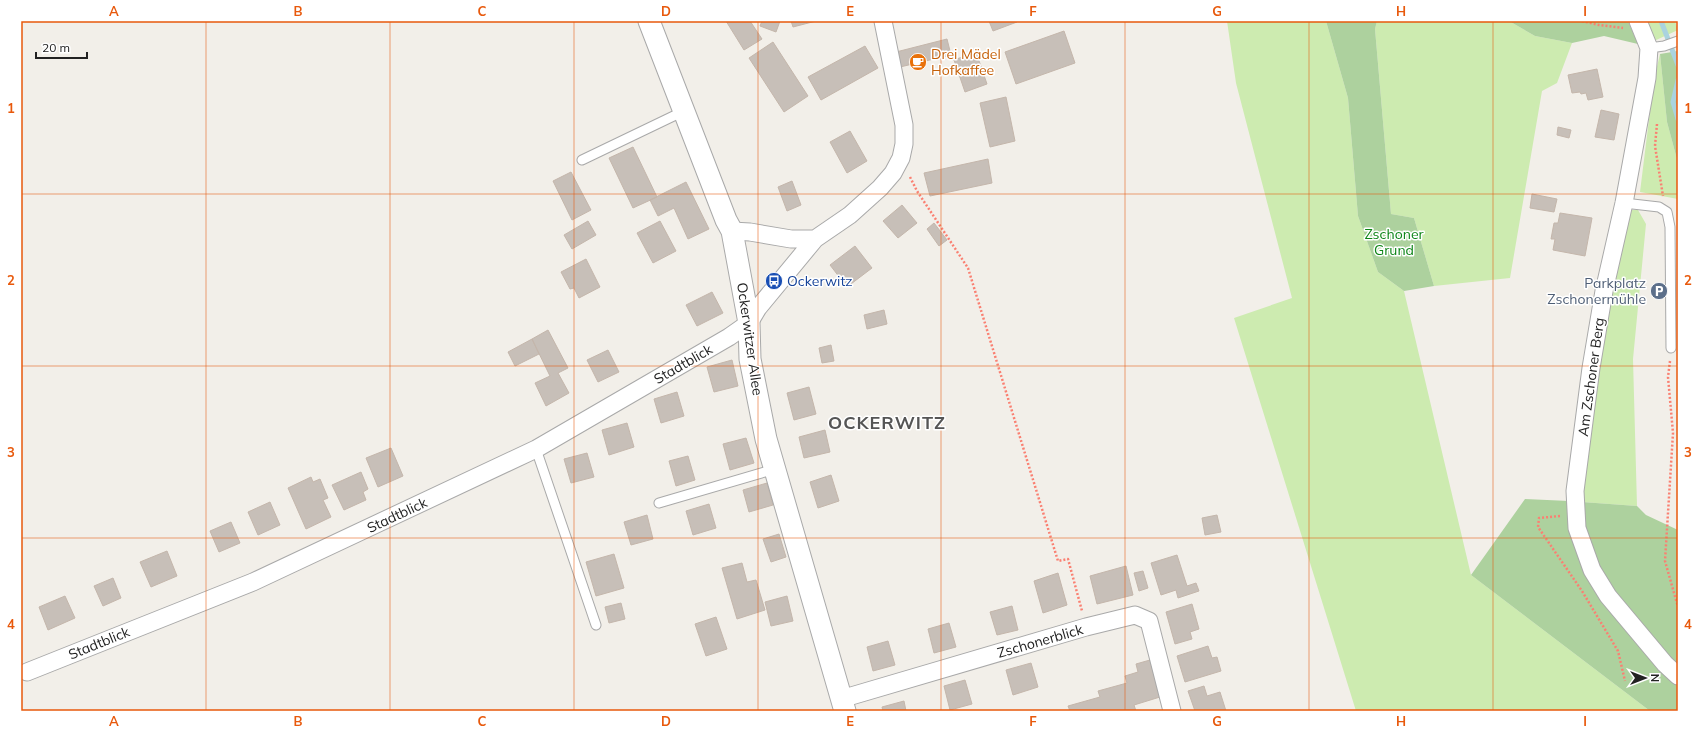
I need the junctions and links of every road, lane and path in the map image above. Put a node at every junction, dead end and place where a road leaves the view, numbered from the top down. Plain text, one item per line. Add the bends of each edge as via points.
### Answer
1 (649, 21) edge
2 (883, 21) edge
3 (1582, 21) edge
4 (1638, 21) edge
5 (1622, 28) dead end
6 (1678, 41) edge
7 (1657, 47) junction
8 (684, 111) junction
9 (1657, 122) dead end
10 (901, 158) junction
11 (582, 160) dead end
12 (1624, 203) junction
13 (1664, 210) junction
14 (732, 231) junction
15 (815, 239) junction
16 (749, 323) junction
17 (1671, 348) joint
18 (536, 449) junction
19 (775, 469) junction
20 (659, 503) dead end
21 (1678, 607) edge
22 (596, 626) dead end
23 (1086, 627) junction
24 (27, 672) dead end
25 (1678, 676) edge
26 (843, 705) edge
27 (1172, 711) edge

1 - 8 street, Ockerwitzer Allee
2 - 10 street via 904,125
3 - 5 path
4 - 7 street
6 - 7 lane
7 - 12 street, Am Zschoner Berg via 1647,78
8 - 11 lane
8 - 14 street, Ockerwitzer Allee
9 - 13 path via 1655,146
10 - 15 street via 893,173 880,188 850,215
10 - 23 path via 916,191 968,268 1058,561 1068,559
12 - 13 lane via 1659,207
12 - 25 street, Am Zschoner Berg via 1604,291 1591,368 1575,491 1576,528 1592,570 1608,596
13 - 17 lane via 1667,212 1670,227
14 - 15 street via 791,239
14 - 16 street, Ockerwitzer Allee
15 - 16 street via 758,308
16 - 18 street, Stadtblick
16 - 19 street, Ockerwitzer Allee via 750,359 766,439
17 - 21 path via 1668,377 1673,434 1665,561
18 - 22 lane
18 - 24 street, Stadtblick via 253,582
19 - 20 lane
19 - 26 street, Ockerwitzer Allee
23 - 26 street, Zschonerblick
23 - 27 street, Zschonerblick via 1135,615 1149,621

